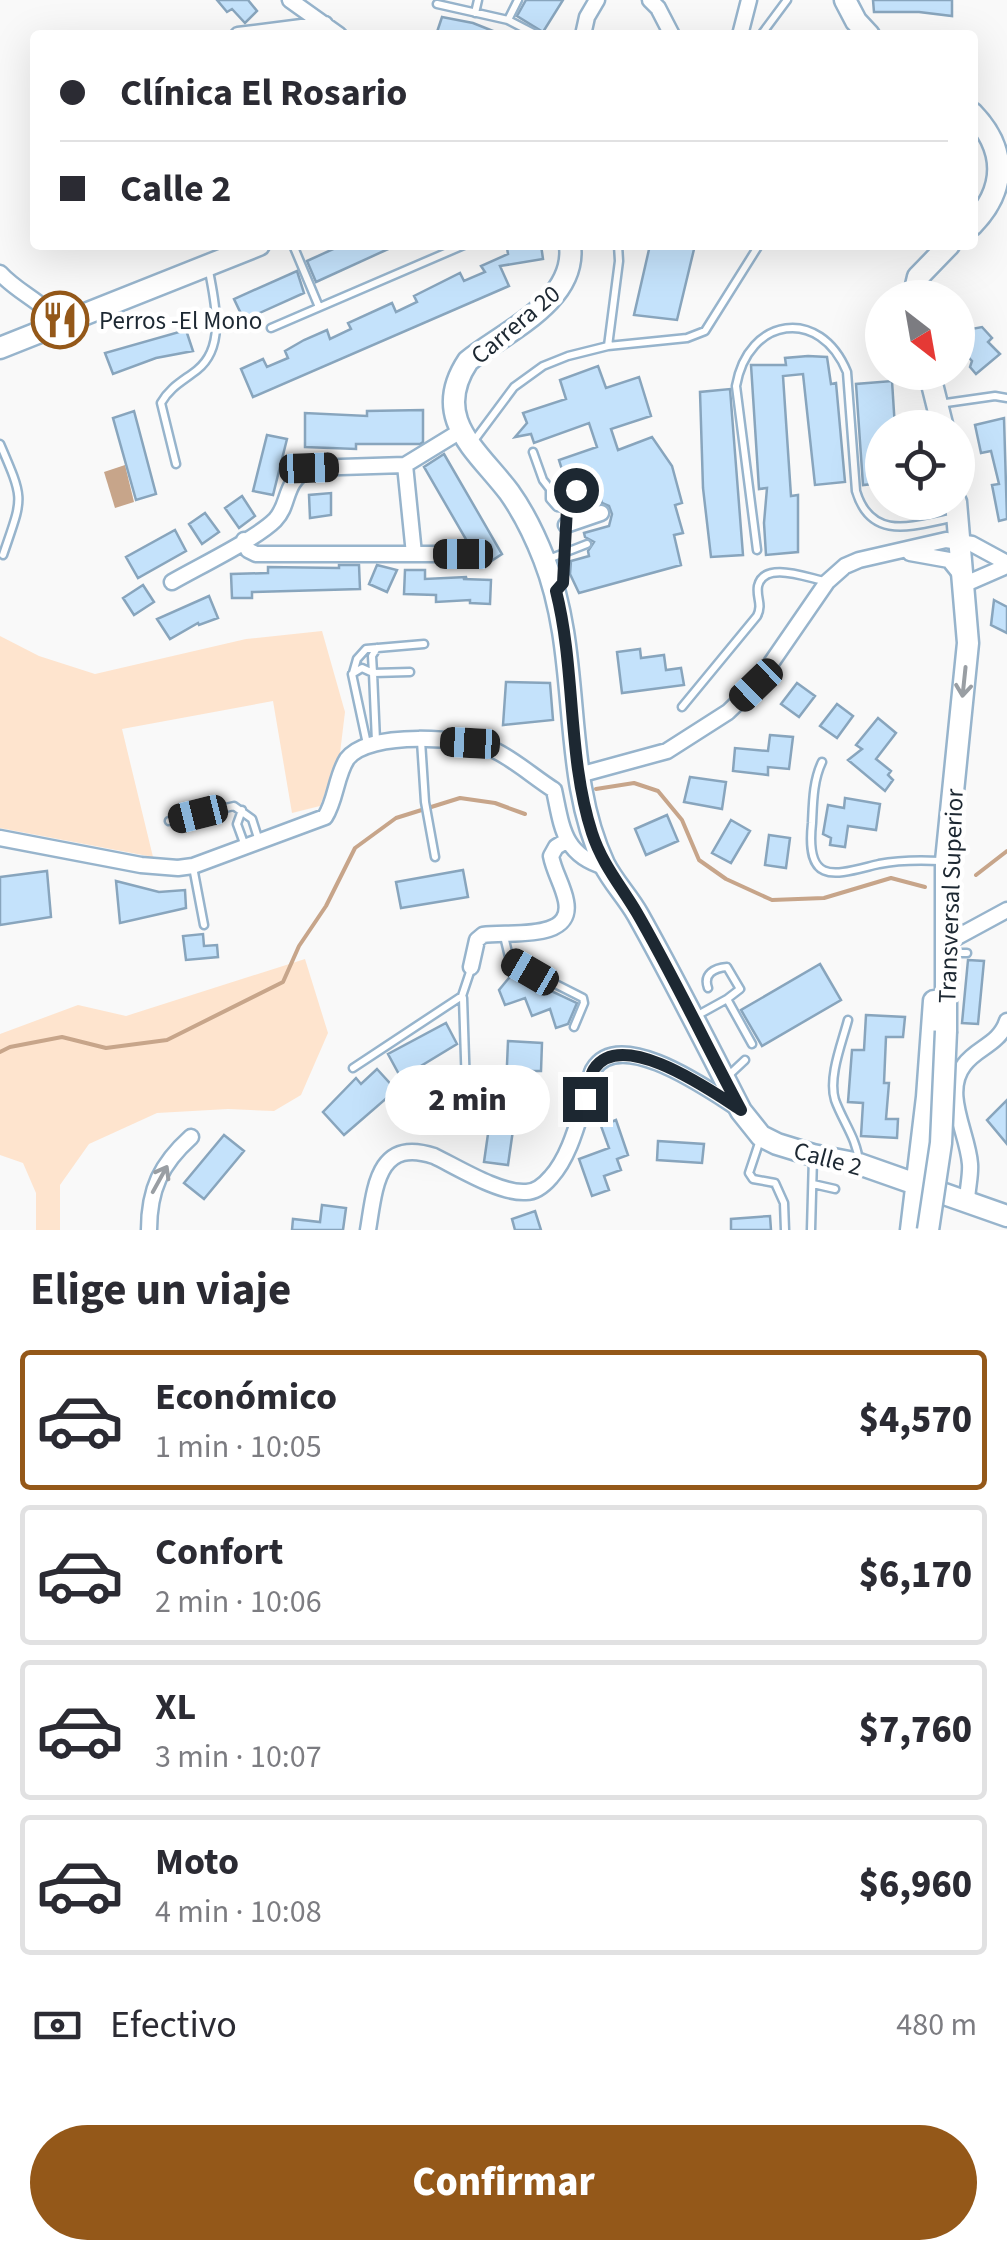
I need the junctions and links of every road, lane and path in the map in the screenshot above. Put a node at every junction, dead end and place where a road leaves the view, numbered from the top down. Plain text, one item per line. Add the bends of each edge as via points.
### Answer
1 (290, 0) edge
2 (478, 0) edge
3 (518, 0) edge
4 (597, 0) edge
5 (650, 0) edge
6 (749, 0) edge
7 (787, 0) edge
8 (845, 0) edge
9 (437, 4) dead end
10 (474, 12) junction
11 (508, 20) junction
12 (325, 24) junction
13 (278, 30) edge
14 (333, 30) edge
15 (527, 30) edge
16 (584, 30) edge
17 (669, 30) edge
18 (741, 30) edge
19 (764, 30) edge
20 (864, 30) edge
21 (978, 119) edge
22 (978, 219) edge
23 (246, 250) edge
24 (295, 250) edge
25 (452, 250) edge
26 (570, 250) edge
27 (618, 250) edge
28 (756, 250) edge
29 (944, 250) edge
30 (208, 264) junction
31 (0, 273) edge
32 (917, 280) edge
33 (320, 307) junction
34 (59, 324) junction
35 (271, 328) dead end
36 (608, 346) junction
37 (0, 348) edge
38 (934, 390) edge
39 (1007, 398) edge
40 (938, 405) junction
41 (939, 410) edge
42 (465, 439) junction
43 (0, 444) edge
44 (533, 452) dead end
45 (176, 464) dead end
46 (405, 465) junction
47 (550, 489) junction
48 (567, 508) junction
49 (865, 510) edge
50 (601, 514) dead end
51 (875, 520) edge
52 (914, 520) edge
53 (958, 520) edge
54 (566, 525) junction
55 (244, 540) junction
56 (959, 541) junction
57 (586, 544) dead end
58 (757, 550) dead end
59 (894, 552) junction
60 (414, 554) junction
61 (463, 554) dead end
62 (4, 555) dead end
63 (555, 557) junction
64 (1007, 564) edge
65 (962, 581) junction
66 (172, 582) dead end
67 (827, 582) junction
68 (424, 644) dead end
69 (379, 646) junction
70 (410, 672) dead end
71 (373, 673) junction
72 (352, 674) junction
73 (682, 707) dead end
74 (421, 740) junction
75 (372, 743) junction
76 (822, 762) dead end
77 (580, 775) junction
78 (242, 810) junction
79 (168, 821) dead end
80 (0, 838) edge
81 (566, 841) junction
82 (252, 844) junction
83 (435, 857) dead end
84 (946, 863) junction
85 (192, 866) junction
86 (606, 867) junction
87 (1007, 910) edge
88 (204, 924) dead end
89 (504, 932) junction
90 (954, 949) junction
91 (471, 967) joint
92 (708, 988) dead end
93 (462, 996) junction
94 (727, 999) junction
95 (693, 1018) junction
96 (848, 1020) dead end
97 (1007, 1021) edge
98 (574, 1026) dead end
99 (752, 1044) dead end
100 (745, 1060) dead end
101 (353, 1068) dead end
102 (725, 1080) junction
103 (466, 1088) dead end
104 (741, 1110) junction
105 (962, 1122) junction
106 (762, 1136) junction
107 (192, 1137) dead end
108 (967, 1149) junction
109 (813, 1156) junction
110 (859, 1164) junction
111 (917, 1176) junction
112 (814, 1184) junction
113 (836, 1189) dead end
114 (973, 1204) junction
115 (1007, 1216) edge
116 (149, 1230) edge
117 (368, 1230) edge
118 (785, 1230) edge
119 (812, 1230) edge
120 (912, 1230) edge
121 (928, 1230) edge

1 - 12 street
2 - 10 lane
3 - 11 lane
4 - 16 street
5 - 17 street
6 - 18 street
7 - 19 lane
8 - 20 street
9 - 10 lane
10 - 11 lane
11 - 15 lane
12 - 13 street
12 - 14 street
21 - 22 street via 997,140 1003,168 994,204
23 - 30 street
24 - 33 lane
25 - 33 lane
26 - 42 street, Carrera 20 via 568,277 556,296 468,361 459,375 454,398
27 - 36 lane
28 - 36 lane via 705,331
29 - 32 street
30 - 34 street
30 - 45 lane via 213,350 161,402
31 - 34 street
33 - 35 lane
34 - 37 street
36 - 42 lane via 529,376
38 - 40 street
39 - 40 lane
40 - 41 street
42 - 46 street
42 - 63 street
43 - 62 lane via 22,502
44 - 47 lane
46 - 55 street via 309,468 298,475 274,521
46 - 60 street
47 - 48 lane via 552,504
47 - 48 lane via 558,482 573,486 576,496
48 - 54 lane
49 - 58 lane via 856,491 841,356 815,333 778,330 752,345 736,386
50 - 54 street
51 - 52 lane via 888,526
53 - 56 street, Transversal Superior
54 - 63 lane
55 - 60 street via 256,554
55 - 66 street
56 - 59 street
56 - 64 street
56 - 65 street, Transversal Superior
57 - 63 lane
59 - 65 street via 948,560
59 - 67 street via 844,566
60 - 61 street
63 - 77 street
64 - 65 street
65 -> 84 street, Transversal Superior via 968,643
67 - 73 lane via 768,574 760,581 757,616
67 - 77 street via 756,685 728,712 667,752
68 - 69 lane
69 - 71 lane
69 - 72 lane via 361,654
70 - 71 lane
71 - 72 lane via 362,668
71 - 75 lane
72 - 75 lane
74 - 75 street
74 - 81 street via 497,752 554,790
74 - 83 lane
75 - 82 street via 348,759 325,817
76 - 84 lane via 810,840 826,872
77 - 86 street
78 - 79 lane via 227,807
78 - 82 lane via 252,819
78 - 82 lane via 237,824
80 - 85 street via 141,865
81 - 86 street
81 - 89 street via 551,856 567,908 560,924 545,932
82 - 85 street
84 - 90 street, Transversal Superior
84 - 111 street
85 - 88 lane
86 - 95 street
87 - 90 street
89 - 91 street via 477,940
89 - 98 lane via 510,961 583,998
90 - 121 street, Transversal Superior, bridge
91 - 93 lane
92 - 94 lane via 709,973 726,968 740,989
93 - 101 lane
93 - 103 lane
94 - 95 lane
94 - 99 lane
95 - 102 street
96 - 110 lane via 834,1098
97 - 105 street via 996,1040 961,1068 956,1091
100 - 102 lane
102 - 104 street
104 - 106 street, Calle 2
104 - 117 street, Calle 2 via 674,1070 626,1054 610,1056 594,1070 564,1160 541,1186 512,1190 434,1156 404,1152 388,1158 380,1172
105 - 108 street
105 - 114 street via 977,1156
106 - 109 street, Calle 2
106 - 118 lane via 748,1174 780,1190
116 -> 107 street via 150,1196
108 - 111 street via 962,1175 953,1180
108 - 114 street
109 - 110 street, Calle 2
109 - 112 lane
110 - 111 street, Calle 2
111 - 114 street, Calle 2
111 - 120 street
112 - 113 lane
112 - 119 lane
114 - 115 street, Calle 2

